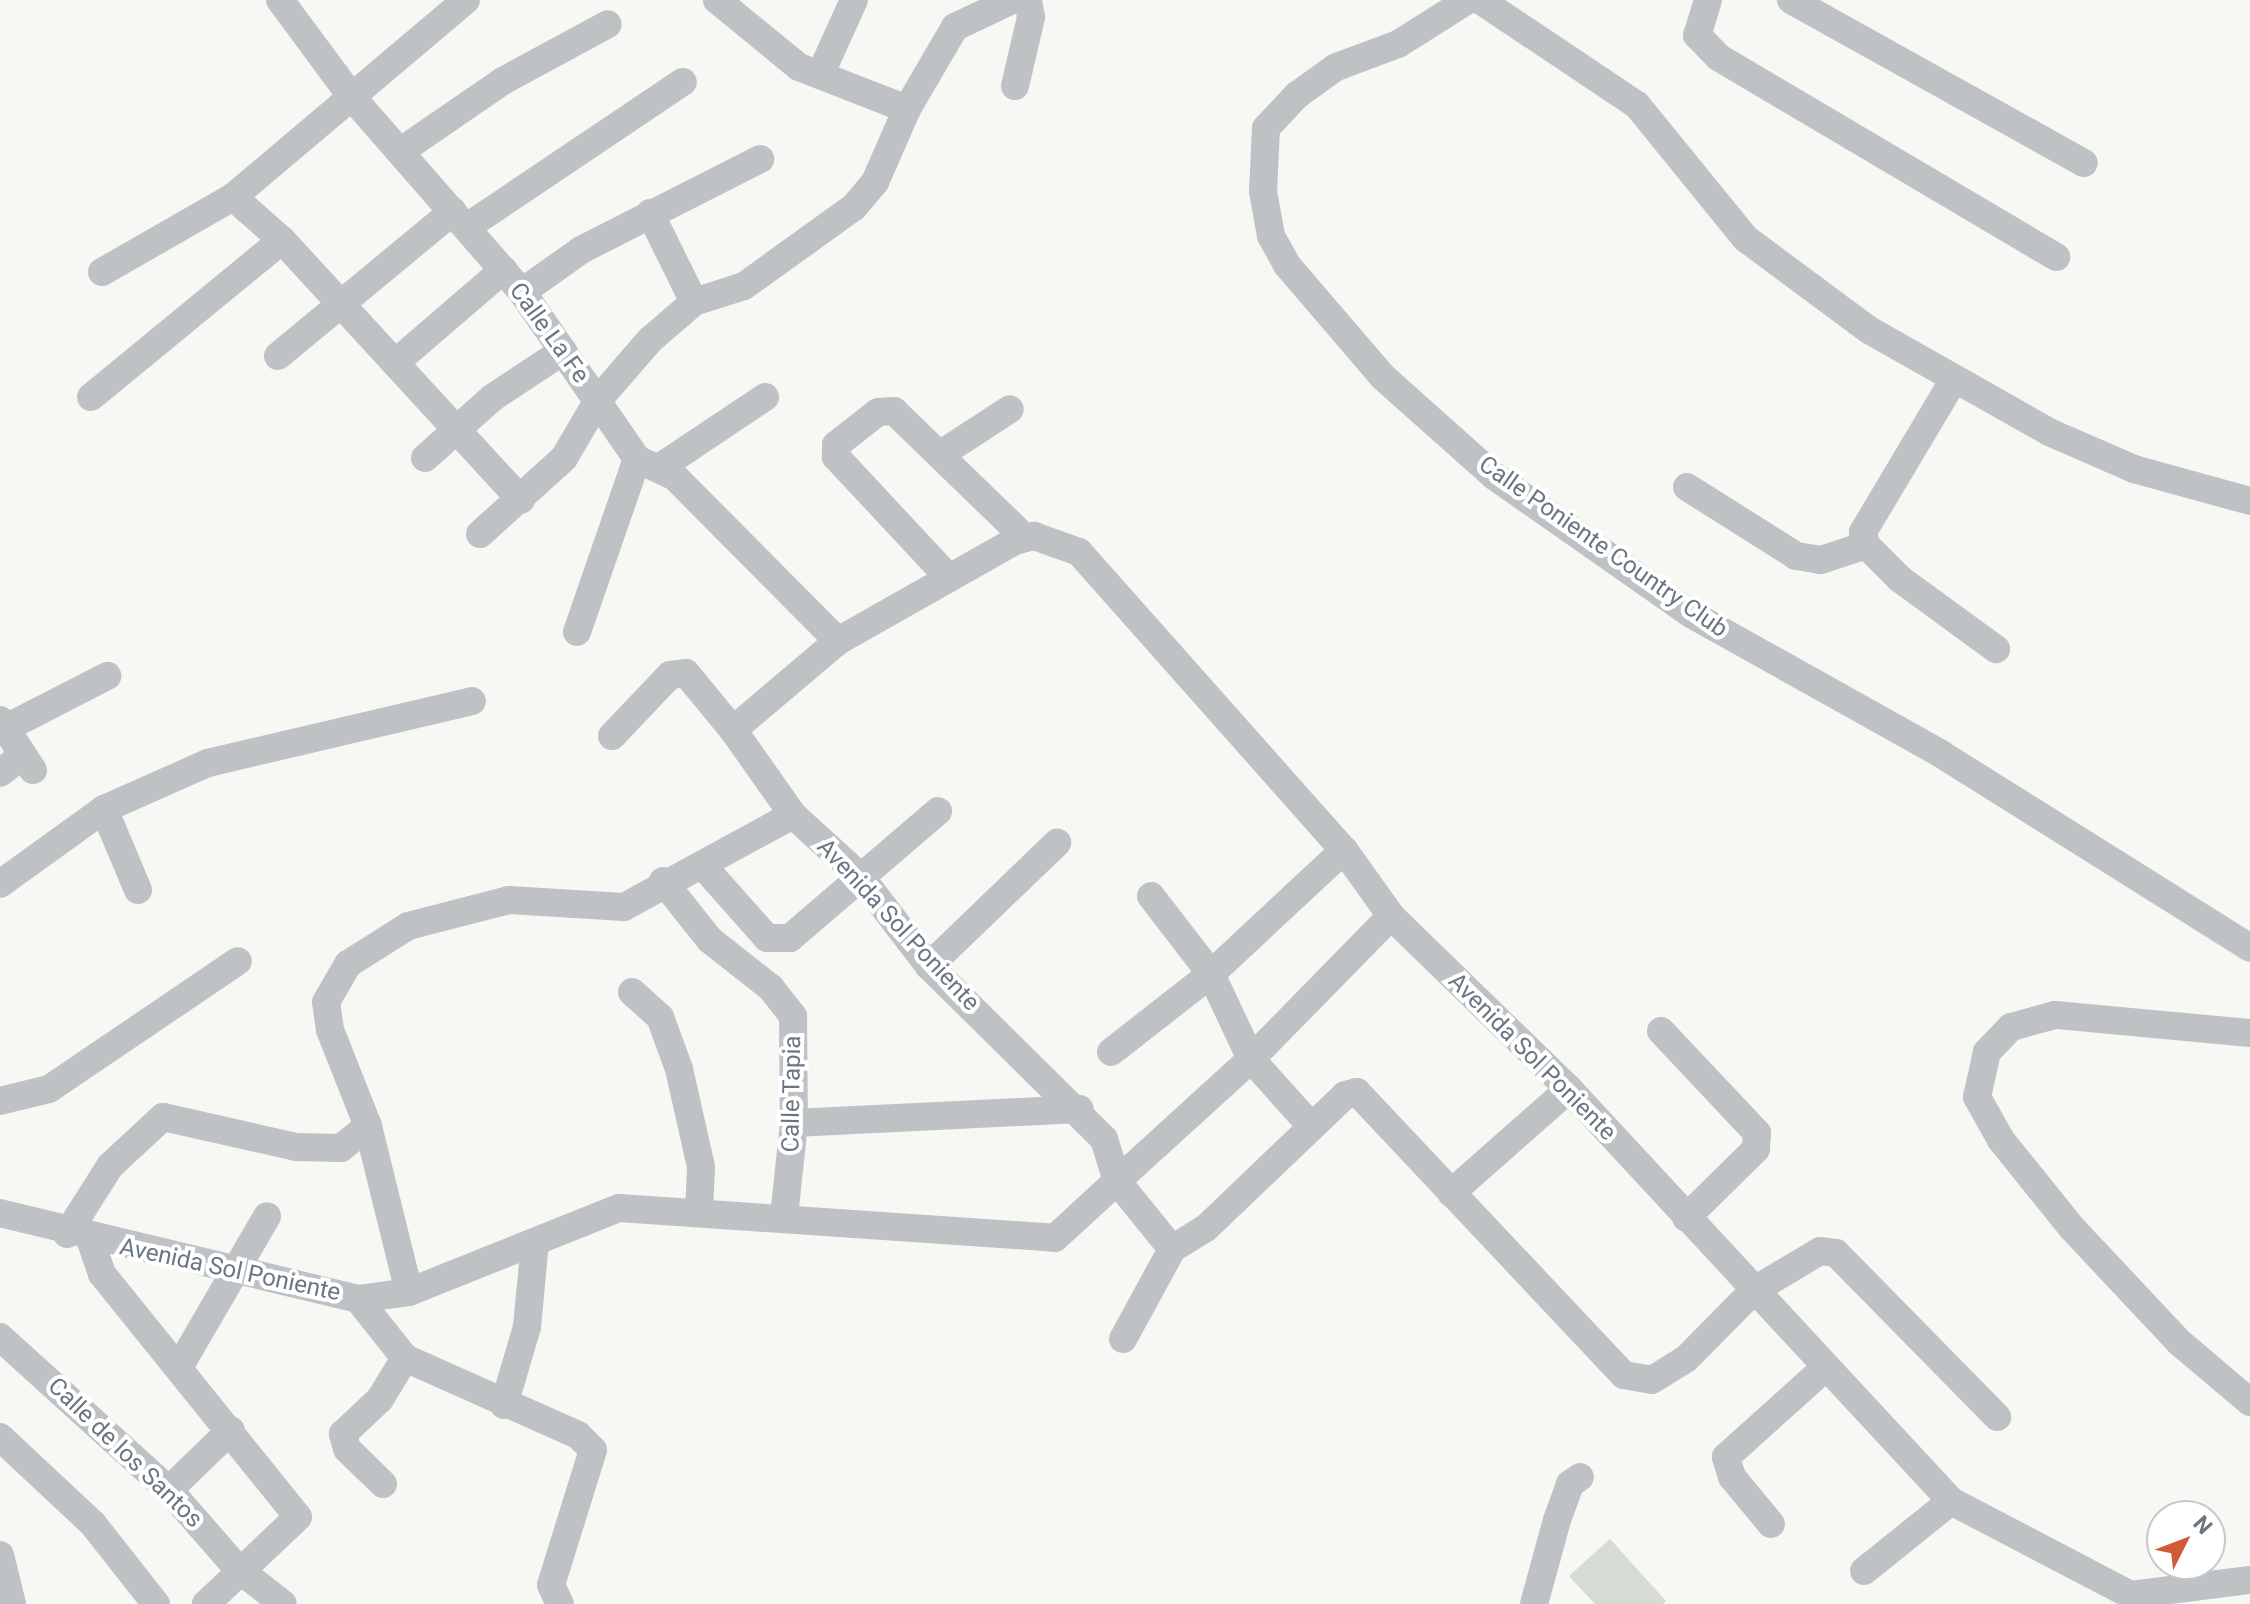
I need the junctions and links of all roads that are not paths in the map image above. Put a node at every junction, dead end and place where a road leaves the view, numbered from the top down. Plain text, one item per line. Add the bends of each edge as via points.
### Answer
1 (466, 0) edge
2 (717, 0) edge
3 (854, 0) edge
4 (1012, 0) edge
5 (1028, 0) edge
6 (1468, 0) edge
7 (1480, 0) edge
8 (1708, 0) edge
9 (1791, 0) edge
10 (286, 2) edge
11 (608, 24) dead end
12 (820, 75) junction
13 (683, 82) dead end
14 (1015, 86) dead end
15 (351, 96) junction
16 (907, 109) junction
17 (401, 151) junction
18 (760, 159) dead end
19 (2084, 163) dead end
20 (233, 197) junction
21 (650, 213) junction
22 (460, 219) junction
23 (282, 240) junction
24 (2056, 257) dead end
25 (503, 270) junction
26 (102, 272) dead end
27 (522, 292) junction
28 (338, 301) junction
29 (694, 302) junction
30 (563, 351) junction
31 (278, 356) dead end
32 (395, 363) junction
33 (1953, 381) junction
34 (91, 397) dead end
35 (765, 397) dead end
36 (598, 400) junction
37 (1010, 409) dead end
38 (456, 430) junction
39 (941, 454) junction
40 (425, 458) dead end
41 (650, 462) junction
42 (1687, 487) dead end
43 (521, 500) junction
44 (2250, 501) edge
45 (480, 534) dead end
46 (1025, 538) junction
47 (1866, 545) junction
48 (949, 578) junction
49 (577, 632) dead end
50 (838, 641) junction
51 (1996, 649) dead end
52 (107, 676) dead end
53 (472, 701) dead end
54 (3, 724) edge
55 (733, 730) junction
56 (612, 736) dead end
57 (0, 773) edge
58 (104, 809) junction
59 (938, 811) dead end
60 (793, 815) junction
61 (1057, 843) dead end
62 (1344, 850) junction
63 (704, 867) junction
64 (860, 876) junction
65 (663, 881) junction
66 (0, 884) edge
67 (138, 890) dead end
68 (1151, 896) dead end
69 (1391, 916) junction
70 (2250, 948) edge
71 (238, 961) dead end
72 (929, 966) junction
73 (1211, 974) junction
74 (632, 992) dead end
75 (1661, 1031) dead end
76 (2250, 1033) edge
77 (1111, 1052) dead end
78 (1251, 1059) junction
79 (1569, 1089) junction
80 (0, 1101) edge
81 (1080, 1109) junction
82 (794, 1123) junction
83 (368, 1126) junction
84 (1312, 1127) junction
85 (1117, 1181) junction
86 (1451, 1193) junction
87 (699, 1212) junction
88 (0, 1213) edge
89 (267, 1216) dead end
90 (784, 1216) junction
91 (1686, 1218) junction
92 (79, 1237) junction
93 (535, 1242) junction
94 (1172, 1249) junction
95 (238, 1272) junction
96 (1753, 1291) junction
97 (409, 1292) junction
98 (358, 1299) junction
99 (0, 1337) edge
100 (1123, 1339) dead end
101 (405, 1358) junction
102 (181, 1364) junction
103 (1825, 1368) junction
104 (2250, 1402) edge
105 (504, 1405) junction
106 (1997, 1417) dead end
107 (231, 1430) junction
108 (0, 1437) edge
109 (1580, 1477) dead end
110 (383, 1484) dead end
111 (169, 1490) junction
112 (1951, 1501) junction
113 (1771, 1524) dead end
114 (0, 1555) edge
115 (237, 1568) junction
116 (1864, 1571) dead end
117 (2250, 1580) edge
118 (2202, 1595) edge
119 (2131, 1599) edge
120 (12, 1604) edge
121 (156, 1604) edge
122 (206, 1604) edge
123 (283, 1604) edge
124 (560, 1604) edge
125 (1534, 1604) edge

1 - 15 street
2 - 12 street via 799,67
3 - 12 street
4 - 16 street via 955,27
5 - 14 street via 1031,17
6 - 70 street, Calle Poniente Country Club via 1398,44 1336,67 1266,128 1263,191 1271,236 1287,265 1383,377 1494,476 1691,614 1941,754
7 - 33 street via 1637,105 1745,238 1869,330
8 - 24 street via 1697,35 1718,57
9 - 19 street
10 - 15 street, Calle La Fe
11 - 17 street via 503,81
12 - 16 street
13 - 22 street
15 - 17 street, Calle La Fe
15 - 20 street
16 - 29 street via 893,150 854,207 744,286
17 - 22 street, Calle La Fe
18 - 21 street
20 - 23 street
20 - 26 street
21 - 27 street
21 - 29 street
22 - 25 street, Calle La Fe
22 - 28 street
23 - 28 street
23 - 34 street
25 - 27 street, Calle La Fe
25 - 32 street
27 - 30 street, Calle La Fe
28 - 31 street
28 - 32 street
29 - 36 street via 650,340
30 - 36 street, Calle La Fe
30 - 38 street
32 - 38 street
33 - 44 street via 2134,469
33 - 47 street via 1863,532
35 - 41 street
36 - 41 street, Calle La Fe
36 - 43 street via 564,458
37 - 39 street
38 - 40 street
38 - 43 street
39 - 46 street
39 - 48 street via 886,408 834,450
41 - 49 street
41 - 50 street, Calle La Fe
42 - 47 street via 1796,556 1821,560
43 - 45 street
46 - 48 street
46 - 62 street, Avenida Sol Poniente via 1056,540 1079,552
47 - 51 street via 1900,579
48 - 50 street
50 - 55 street
52 - 54 street
53 - 58 street via 208,763
54 - 57 street via 28,762
55 - 56 street, Avenida Sol Poniente via 686,673 670,675
55 - 60 street, Avenida Sol Poniente
58 - 66 street
58 - 67 street
59 - 64 street
60 - 63 street
60 - 64 street, Avenida Sol Poniente
61 - 72 street
62 - 69 street, Avenida Sol Poniente
62 - 73 street
63 - 64 street via 767,938 790,938
63 - 65 street
64 - 72 street, Avenida Sol Poniente
65 - 82 street, Calle Tapia via 710,940 771,988 793,1016
65 - 83 street via 624,907 509,900 408,926 348,964 326,1002 330,1030
68 - 73 street
69 - 78 street
69 - 79 street, Avenida Sol Poniente
71 - 80 street via 49,1089
72 - 81 street, Avenida Sol Poniente
73 - 77 street
73 - 78 street
74 - 87 street via 660,1017 679,1069 701,1167
75 - 91 street via 1757,1133 1756,1149
76 - 104 street via 2055,1015 2011,1027 1995,1043 1977,1097 2001,1140 2072,1228 2179,1342
78 - 84 street
78 - 85 street
79 - 86 street
79 - 91 street, Avenida Sol Poniente
81 - 82 street
81 - 85 street, Avenida Sol Poniente via 1104,1139
82 - 90 street, Calle Tapia
83 - 92 street via 341,1148 296,1147 163,1117 110,1166
83 - 97 street
84 - 86 street via 1345,1095 1357,1092
84 - 94 street via 1206,1228
85 - 90 street, Avenida Sol Poniente via 1055,1238
85 - 94 street
86 - 96 street via 1624,1375 1652,1380 1686,1359
87 - 90 street, Avenida Sol Poniente
87 - 93 street, Avenida Sol Poniente via 619,1208
88 - 92 street, Avenida Sol Poniente
89 - 95 street
91 - 96 street, Avenida Sol Poniente
92 - 95 street, Avenida Sol Poniente
92 - 102 street via 102,1274
93 - 97 street, Avenida Sol Poniente
93 - 105 street via 527,1327
94 - 100 street
95 - 98 street, Avenida Sol Poniente
95 - 102 street
96 - 103 street, Avenida Sol Poniente
96 - 106 street via 1820,1251 1836,1253
97 - 98 street, Avenida Sol Poniente
98 - 101 street
99 - 111 street, Calle de los Santos
101 - 105 street
101 - 110 street via 380,1399 343,1434 347,1449
102 - 107 street
103 - 112 street, Avenida Sol Poniente
103 - 113 street via 1726,1457 1732,1477
105 - 124 street via 578,1435 593,1450 551,1585
107 - 111 street
107 - 115 street via 298,1517
108 - 121 street via 93,1524
109 - 125 street via 1570,1484
111 - 115 street, Calle de los Santos
112 - 116 street
112 - 119 street, Avenida Sol Poniente
114 - 120 street
115 - 122 street
115 - 123 street, Calle de los Santos
117 - 118 street, Avenida Sol Poniente
118 - 119 street, Avenida Sol Poniente

